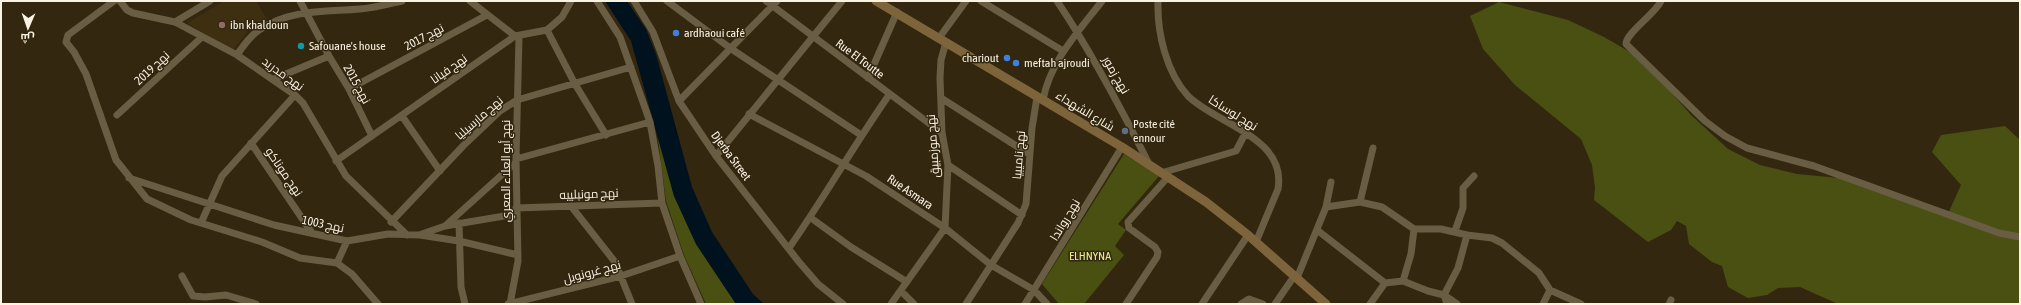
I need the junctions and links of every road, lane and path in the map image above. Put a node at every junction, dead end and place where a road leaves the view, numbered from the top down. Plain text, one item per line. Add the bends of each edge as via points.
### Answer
1 (114, 1) edge
2 (120, 1) edge
3 (210, 1) edge
4 (300, 1) edge
5 (402, 1) edge
6 (470, 1) edge
7 (571, 1) edge
8 (597, 1) edge
9 (634, 1) edge
10 (667, 1) edge
11 (766, 1) edge
12 (842, 1) edge
13 (876, 1) edge
14 (966, 1) edge
15 (981, 1) edge
16 (1057, 1) edge
17 (1102, 1) edge
18 (1158, 1) edge
19 (1661, 1) edge
20 (775, 3) edge
21 (306, 12) junction
22 (897, 12) junction
23 (487, 15) junction
24 (175, 22) junction
25 (547, 30) junction
26 (1078, 32) junction
27 (813, 35) junction
28 (202, 37) junction
29 (517, 37) junction
30 (942, 40) junction
31 (730, 48) junction
32 (1063, 51) junction
33 (237, 55) junction
34 (329, 56) junction
35 (631, 68) junction
36 (868, 78) junction
37 (274, 79) junction
38 (778, 79) junction
39 (575, 84) junction
40 (349, 89) junction
41 (295, 95) junction
42 (889, 95) junction
43 (941, 98) junction
44 (1040, 98) junction
45 (517, 100) junction
46 (679, 101) junction
47 (749, 114) junction
48 (117, 115) dead end
49 (402, 116) junction
50 (650, 122) junction
51 (1246, 132) junction
52 (942, 133) junction
53 (606, 135) junction
54 (861, 135) junction
55 (372, 136) junction
56 (251, 143) junction
57 (1122, 147) junction
58 (1373, 148) dead end
59 (1030, 154) junction
60 (716, 156) junction
61 (516, 160) junction
62 (336, 161) junction
63 (845, 164) junction
64 (1149, 164) junction
65 (948, 165) junction
66 (440, 171) junction
67 (1164, 175) junction
68 (1474, 176) dead end
69 (130, 178) junction
70 (1331, 182) dead end
71 (1360, 202) junction
72 (210, 203) junction
73 (662, 203) junction
74 (572, 206) junction
75 (1326, 207) junction
76 (516, 211) junction
77 (1022, 214) junction
78 (811, 218) junction
79 (391, 222) junction
80 (201, 223) junction
81 (459, 223) junction
82 (445, 226) junction
83 (946, 228) junction
84 (1414, 229) junction
85 (1317, 230) junction
86 (1455, 231) junction
87 (312, 233) junction
88 (407, 235) junction
89 (419, 235) junction
90 (1248, 235) junction
91 (1467, 235) junction
92 (2020, 237) edge
93 (347, 241) junction
94 (460, 241) junction
95 (1256, 242) junction
96 (789, 248) junction
97 (518, 255) junction
98 (680, 256) junction
99 (337, 263) junction
100 (990, 265) junction
101 (182, 276) dead end
102 (621, 276) junction
103 (1296, 276) junction
104 (1403, 281) junction
105 (907, 282) junction
106 (1385, 283) junction
107 (1034, 290) junction
108 (1550, 290) junction
109 (900, 291) junction
110 (1444, 294) junction
111 (256, 304) edge
112 (378, 304) edge
113 (465, 304) edge
114 (509, 304) edge
115 (632, 304) edge
116 (701, 304) edge
117 (843, 304) edge
118 (891, 304) edge
119 (914, 304) edge
120 (966, 304) edge
121 (1025, 304) edge
122 (1047, 304) edge
123 (1126, 304) edge
124 (1202, 304) edge
125 (1241, 304) edge
126 (1263, 304) edge
127 (1274, 304) edge
128 (1326, 304) edge
129 (1370, 304) edge
130 (1447, 304) edge
131 (1457, 304) edge
132 (1543, 304) edge
133 (1581, 304) edge

1 - 69 street via 68,35 66,42 86,74 116,160
2 - 24 street, نهج مدريد via 133,13
3 - 24 street
4 - 21 street, نهج 2015
5 - 21 street via 360,9
6 - 23 street
7 - 25 street, نهج فيانا via 562,17
8 - 35 street via 620,37
9 - 46 street, Djerba Street via 653,32
10 - 31 street
11 - 20 street, Rue El Toutte
12 - 27 street
13 - 22 main road, شارع الشهداء
14 - 30 street
15 - 32 street
16 - 26 street, نهج زمور
17 - 26 street
18 - 51 street, نهج لوساكا via 1159,23 1165,51 1176,80 1196,102
19 - 92 street via 1657,9 1628,37 1626,44 1705,121 1725,136 1747,148 1814,166 1999,233
20 - 27 street, Rue El Toutte
20 - 31 street
21 - 33 street via 259,30 249,38
21 - 34 street, نهج 2015
22 - 30 main road, شارع الشهداء
22 - 36 street
23 - 29 street
23 - 40 street, نهج 2017
24 - 28 street, نهج مدريد
25 - 29 street, نهج فيانا
25 - 39 street
26 - 32 street
26 - 64 street, نهج زمور via 1117,100
27 - 36 street, Rue El Toutte
27 - 38 street
28 - 33 street, نهج مدريد
28 - 48 street, نهج 2019
29 - 45 street, نهج أبو العلاء المعري
29 - 49 street, نهج فيانا
30 - 43 street, نهج موزمبيق
30 - 44 main road, شارع الشهداء
31 - 38 street
31 - 46 street
32 - 44 street
33 - 37 street, نهج مدريد
34 - 37 street
34 - 40 street, نهج 2015
35 - 39 street, نهج مارسيليا
35 - 50 street
36 - 42 street, Rue El Toutte
37 - 41 street, نهج مدريد
38 - 47 street
38 - 54 street
39 - 45 street, نهج مارسيليا
39 - 53 street
40 - 55 street, نهج 2015
41 - 56 street, نهج موناكو
41 - 62 street, نهج مدريد via 303,103
42 - 52 street, Rue El Toutte
42 - 54 street
43 - 52 street, نهج موزمبيق
43 - 59 street
44 - 57 main road, شارع الشهداء
44 - 59 street, نهج ناميبيا
45 - 61 street, نهج أبو العلاء المعري
45 - 66 street, نهج مارسيليا via 500,111
46 - 60 street, Djerba Street
47 - 60 street
47 - 63 street, Rue Asmara
49 - 55 street, نهج فيانا
49 - 66 street
50 - 53 street
50 - 73 street
51 - 67 street via 1236,151
51 - 95 street, نهج لوساكا via 1270,156 1279,176 1275,199
52 - 65 street, نهج موزمبيق
53 - 61 street
54 - 63 street
55 - 62 street, نهج فيانا
56 - 72 street, نهج موناكو via 222,176
56 - 87 street, نهج موناكو
57 - 64 main road, شارع الشهداء
57 - 107 street, نهج رواندا
58 - 71 street
59 - 77 street, نهج ناميبيا via 1027,200
60 - 96 street, Djerba Street
61 - 76 street, نهج أبو العلاء المعري
61 - 82 street
62 - 79 street, نهج مدريد via 346,176
63 - 78 street
63 - 83 street, Rue Asmara
64 - 67 main road, شارع الشهداء
65 - 77 street
65 - 83 street, نهج موزمبيق
66 - 79 street, نهج مارسيليا
67 - 90 main road, شارع الشهداء via 1206,202
67 - 123 street via 1128,222 1129,228 1158,252
68 - 86 street via 1463,188 1463,208
69 - 72 street, نهج 1003
69 - 80 street via 147,199
70 - 75 street
71 - 75 street
71 - 84 street via 1382,207
72 - 80 street, نهج موناكو
72 - 87 street, نهج 1003 via 274,225
73 - 74 street, نهج مونبلييه
73 - 98 street
74 - 76 street, نهج مونبلييه
74 - 102 street via 615,262
75 - 85 street
76 - 81 street, نهج 1003
76 - 97 street, نهج أبو العلاء المعري
77 - 100 street, نهج ناميبيا
78 - 96 street
78 - 105 street
79 - 88 street, نهج مدريد
80 - 99 street via 237,233 300,258
81 - 82 street, نهج 1003
81 - 94 street
82 - 89 street, نهج 1003
83 - 100 street, Rue Asmara
83 - 105 street
84 - 86 street
84 - 104 street via 1411,254
85 - 103 street
85 - 106 street
86 - 91 street
87 - 93 street, نهج 1003
88 - 89 street, نهج 1003
88 - 93 street, نهج 1003 via 388,234
89 - 94 street
90 - 95 main road, شارع الشهداء
90 - 124 street
91 - 108 street via 1483,236 1502,243 1539,274
91 - 110 street via 1458,268
93 - 99 street
94 - 97 street
94 - 113 street via 461,287
95 - 103 main road, شارع الشهداء
96 - 117 street, Djerba Street via 818,284
97 - 114 street, نهج أبو العلاء المعري
98 - 102 street, نهج غرونوبل
98 - 116 street
99 - 112 street via 352,274
100 - 107 street, Rue Asmara
100 - 120 street, نهج ناميبيا
101 - 111 street via 193,296 226,295
102 - 114 street, نهج غرونوبل
102 - 115 street
103 - 127 street
103 - 128 main road, شارع الشهداء
104 - 106 street
104 - 110 street
105 - 109 street
106 - 129 street
107 - 121 street, نهج رواندا
107 - 122 street, Rue Asmara
108 - 132 street
108 - 133 street
109 - 118 street
109 - 119 street
110 - 130 street
110 - 131 street
125 - 126 street via 1249,300

